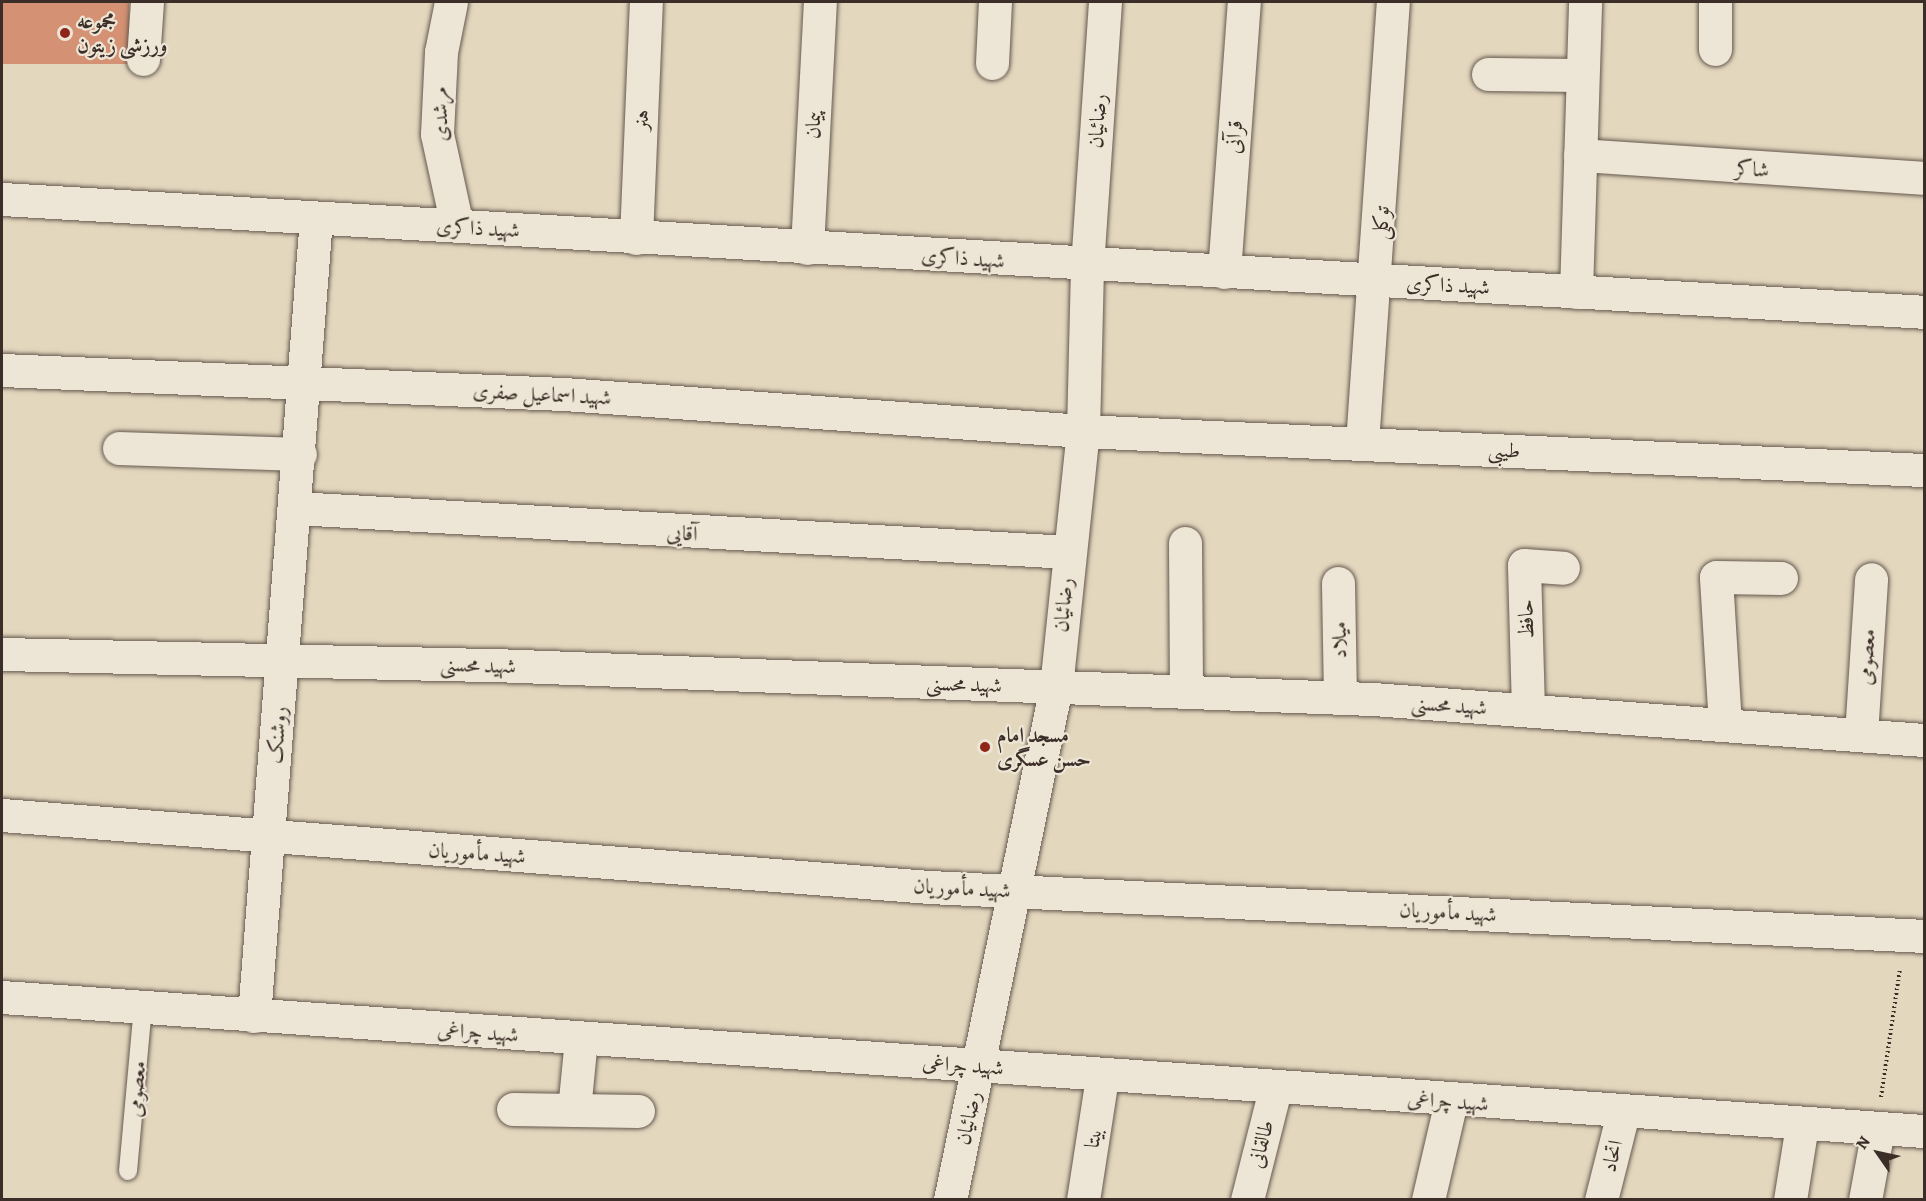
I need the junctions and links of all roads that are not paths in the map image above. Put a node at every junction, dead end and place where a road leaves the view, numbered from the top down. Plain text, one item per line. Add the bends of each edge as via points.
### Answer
1 (147, 2) edge
2 (451, 2) edge
3 (646, 2) edge
4 (820, 2) edge
5 (995, 2) edge
6 (1105, 2) edge
7 (1244, 2) edge
8 (1393, 2) edge
9 (1585, 2) edge
10 (1715, 2) edge
11 (1715, 49) dead end
12 (143, 59) dead end
13 (992, 63) dead end
14 (1488, 74) dead end
15 (1582, 75) junction
16 (1580, 155) junction
17 (1924, 178) edge
18 (2, 199) edge
19 (316, 218) junction
20 (456, 226) junction
21 (636, 237) junction
22 (807, 248) junction
23 (1087, 266) junction
24 (1224, 272) junction
25 (1378, 281) junction
26 (1576, 292) junction
27 (1924, 312) edge
28 (2, 370) edge
29 (306, 383) junction
30 (1083, 431) junction
31 (1362, 443) junction
32 (119, 448) dead end
33 (300, 454) junction
34 (1924, 470) edge
35 (296, 508) junction
36 (1185, 543) dead end
37 (1068, 552) junction
38 (1563, 568) dead end
39 (1781, 578) dead end
40 (1871, 579) dead end
41 (1338, 583) dead end
42 (2, 654) edge
43 (283, 660) junction
44 (1056, 687) junction
45 (1186, 692) junction
46 (1340, 698) junction
47 (1528, 710) junction
48 (1725, 725) junction
49 (1861, 735) junction
50 (1924, 740) edge
51 (2, 815) edge
52 (267, 837) junction
53 (1013, 890) junction
54 (1916, 936) edge
55 (2, 998) edge
56 (143, 1007) junction
57 (255, 1016) junction
58 (581, 1039) junction
59 (979, 1066) junction
60 (1102, 1077) junction
61 (1275, 1089) junction
62 (1450, 1101) junction
63 (513, 1109) dead end
64 (574, 1110) junction
65 (638, 1111) dead end
66 (1623, 1113) junction
67 (1802, 1125) junction
68 (1878, 1129) junction
69 (1924, 1131) edge
70 (129, 1172) dead end
71 (950, 1200) edge
72 (1083, 1200) edge
73 (1247, 1200) edge
74 (1428, 1200) edge
75 (1601, 1200) edge
76 (1790, 1200) edge
77 (1864, 1200) edge

1 - 12 street
2 - 20 street, مرشدی via 441,52 437,134
3 - 21 street, هنر
4 - 22 street, پیمان
5 - 13 street
6 - 23 street, رضائیان
7 - 24 street, قرآنی
8 - 25 street, توکلی
9 - 15 street
10 - 11 street
14 - 15 street
15 - 16 street
16 - 17 street, شاکر
16 - 26 street
18 - 19 street, شهید ذاکری
19 - 20 street, شهید ذاکری
19 - 29 street, روشنک
20 - 21 street, شهید ذاکری
21 - 22 street, شهید ذاکری
22 - 23 street, شهید ذاکری
23 - 24 street, شهید ذاکری
23 - 30 street, رضائیان
24 - 25 street, شهید ذاکری
25 - 26 street, شهید ذاکری
25 - 31 street, توکلی
26 - 27 street, شهید ذاکری
28 - 29 street, شهید اسماعیل صفری
29 - 30 street, شهید اسماعیل صفری via 564,394
29 - 33 street, روشنک
30 - 31 street, طیبی
30 - 37 street, رضائیان
31 - 34 street, طیبی
32 - 33 street
33 - 35 street, روشنک
35 - 37 street, آقایی
35 - 43 street, روشنک
36 - 45 street
37 - 44 street, رضائیان
38 - 47 street, حافظ via 1524,565
39 - 48 street via 1716,577
40 - 49 street, معصومی
41 - 46 street, میلاد
42 - 43 street, شهید محسنی
43 - 44 street, شهید محسنی
43 - 52 street, روشنک
44 - 45 street, شهید محسنی
44 - 53 street, رضائیان
45 - 46 street, شهید محسنی
46 - 47 street, شهید محسنی
47 - 48 street, شهید محسنی
48 - 49 street, شهید محسنی
49 - 50 street, شهید محسنی
51 - 52 street, شهید مأموریان
52 - 53 street, شهید مأموریان
52 - 57 street, روشنک
53 - 54 street, شهید مأموریان
53 - 59 street, رضائیان
55 - 56 street, شهید چراغی
56 - 57 street, شهید چراغی
56 - 70 lane, معصومی
57 - 58 street, شهید چراغی
58 - 59 street, شهید چراغی
58 - 64 street
59 - 60 street, شهید چراغی
59 - 71 street, رضائیان
60 - 61 street, شهید چراغی
60 - 72 street, بیتا
61 - 62 street, شهید چراغی
61 - 73 street, طالقانی
62 - 66 street, شهید چراغی
62 - 74 street
63 - 64 street
64 - 65 street
66 - 67 street, شهید چراغی
66 - 75 street, اتحاد
67 - 68 street, شهید چراغی
67 - 76 street
68 - 69 street, شهید چراغی
68 - 77 street

